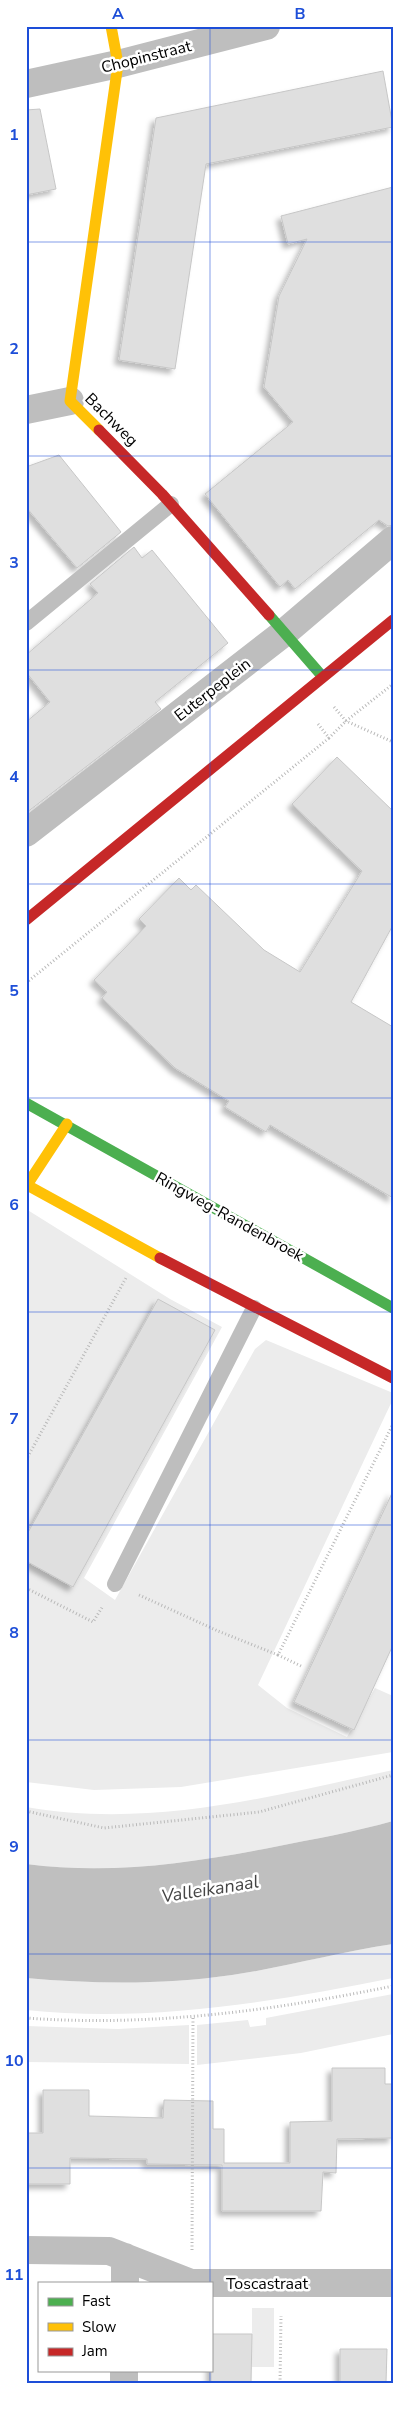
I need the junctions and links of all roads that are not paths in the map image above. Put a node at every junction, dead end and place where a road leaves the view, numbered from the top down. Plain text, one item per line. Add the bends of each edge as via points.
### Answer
1 (111, 26) edge
2 (266, 26) edge
3 (118, 64) junction
4 (26, 84) edge
5 (70, 401) junction
6 (26, 410) edge
7 (171, 504) junction
8 (393, 540) edge
9 (393, 620) edge
10 (26, 623) edge
11 (285, 632) junction
12 (322, 676) junction
13 (26, 833) edge
14 (26, 920) edge
15 (26, 1103) edge
16 (67, 1124) junction
17 (27, 1186) edge
18 (254, 1308) junction
19 (393, 1308) edge
20 (393, 1378) edge
21 (115, 1584) road end
22 (26, 2250) edge
23 (125, 2270) edge
24 (186, 2282) edge
25 (212, 2283) edge
26 (393, 2283) edge

1 - 3 street, Bachweg
2 - 3 street, Chopinstraat
3 - 4 street, Chopinstraat
3 - 5 street, Bachweg
5 - 6 street
5 - 7 street, Bachweg
7 - 10 lane
7 - 11 street, Bachweg
8 - 11 street, Euterpeplein
9 - 12 street
11 - 12 street, Bachweg
11 - 13 street, Euterpeplein
12 - 14 street
15 - 16 street, Ringweg-Randenbroek
16 - 17 street
16 - 19 street, Ringweg-Randenbroek
17 - 18 street
18 - 20 street
18 - 21 lane
22 - 23 street, Toscastraat via 109,2251
23 - 24 street, Toscastraat
25 - 26 street, Toscastraat

